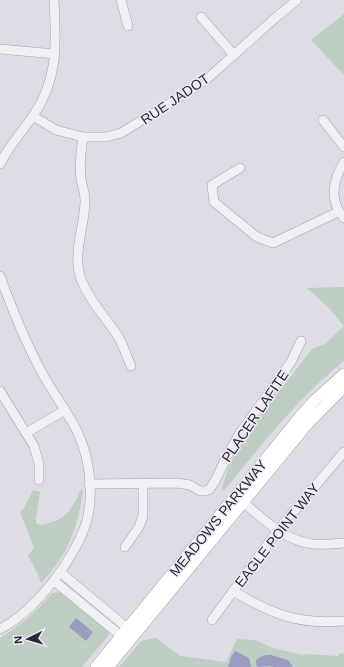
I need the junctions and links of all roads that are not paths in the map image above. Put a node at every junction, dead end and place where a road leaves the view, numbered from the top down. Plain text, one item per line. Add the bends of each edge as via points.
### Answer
1 (54, 0) edge
2 (121, 0) edge
3 (297, 0) edge
4 (201, 17) dead end
5 (128, 26) dead end
6 (0, 49) edge
7 (55, 54) junction
8 (234, 55) junction
9 (33, 116) junction
10 (323, 120) dead end
11 (83, 137) junction
12 (344, 147) edge
13 (344, 162) edge
14 (0, 164) edge
15 (240, 168) dead end
16 (341, 215) edge
17 (1, 280) edge
18 (301, 341) dead end
19 (132, 366) dead end
20 (344, 374) edge
21 (344, 387) edge
22 (0, 391) edge
23 (65, 410) junction
24 (26, 433) junction
25 (344, 452) edge
26 (40, 480) dead end
27 (143, 483) junction
28 (90, 484) junction
29 (239, 499) junction
30 (278, 530) junction
31 (344, 542) edge
32 (124, 547) dead end
33 (60, 572) junction
34 (54, 581) junction
35 (233, 591) junction
36 (212, 620) dead end
37 (344, 621) edge
38 (0, 629) edge
39 (128, 635) junction
40 (96, 667) edge
41 (108, 667) edge

1 - 7 street
2 - 5 street
3 - 8 street, RUE JADOT
4 - 8 street
6 - 7 street
7 - 9 street via 50,83
8 - 11 street, RUE JADOT via 185,94 121,133 106,137
9 - 11 street, RUE JADOT via 56,130
9 - 14 street via 8,148
10 - 12 street
11 - 19 street via 80,163 85,215 77,265 83,284 119,338
13 - 16 street via 336,175 334,193
15 - 16 street via 212,185 214,202 257,237 273,243
17 - 23 street via 33,356
18 - 27 street, PLACER LAFITE via 291,362 236,440 210,489 200,491 177,483
20 - 29 main road, MEADOWS PARKWAY via 299,418
21 - 29 main road, MEADOWS PARKWAY
22 - 24 street
23 - 24 street
23 - 28 street via 83,444
24 - 26 street via 37,454
25 - 30 street, EAGLE POINT WAY
27 - 28 street, PLACER LAFITE
27 - 32 street via 143,516 139,527
28 - 33 street via 83,533
29 - 30 street
29 - 39 main road, MEADOWS PARKWAY
30 - 31 street via 294,540 312,544
30 - 35 street, EAGLE POINT WAY
33 - 34 street
33 - 39 street
34 - 38 street via 27,609
34 - 39 street
35 - 36 street, EAGLE POINT WAY
35 - 37 street via 267,610 291,618 308,622
39 - 40 main road, MEADOWS PARKWAY
39 - 41 main road, MEADOWS PARKWAY

